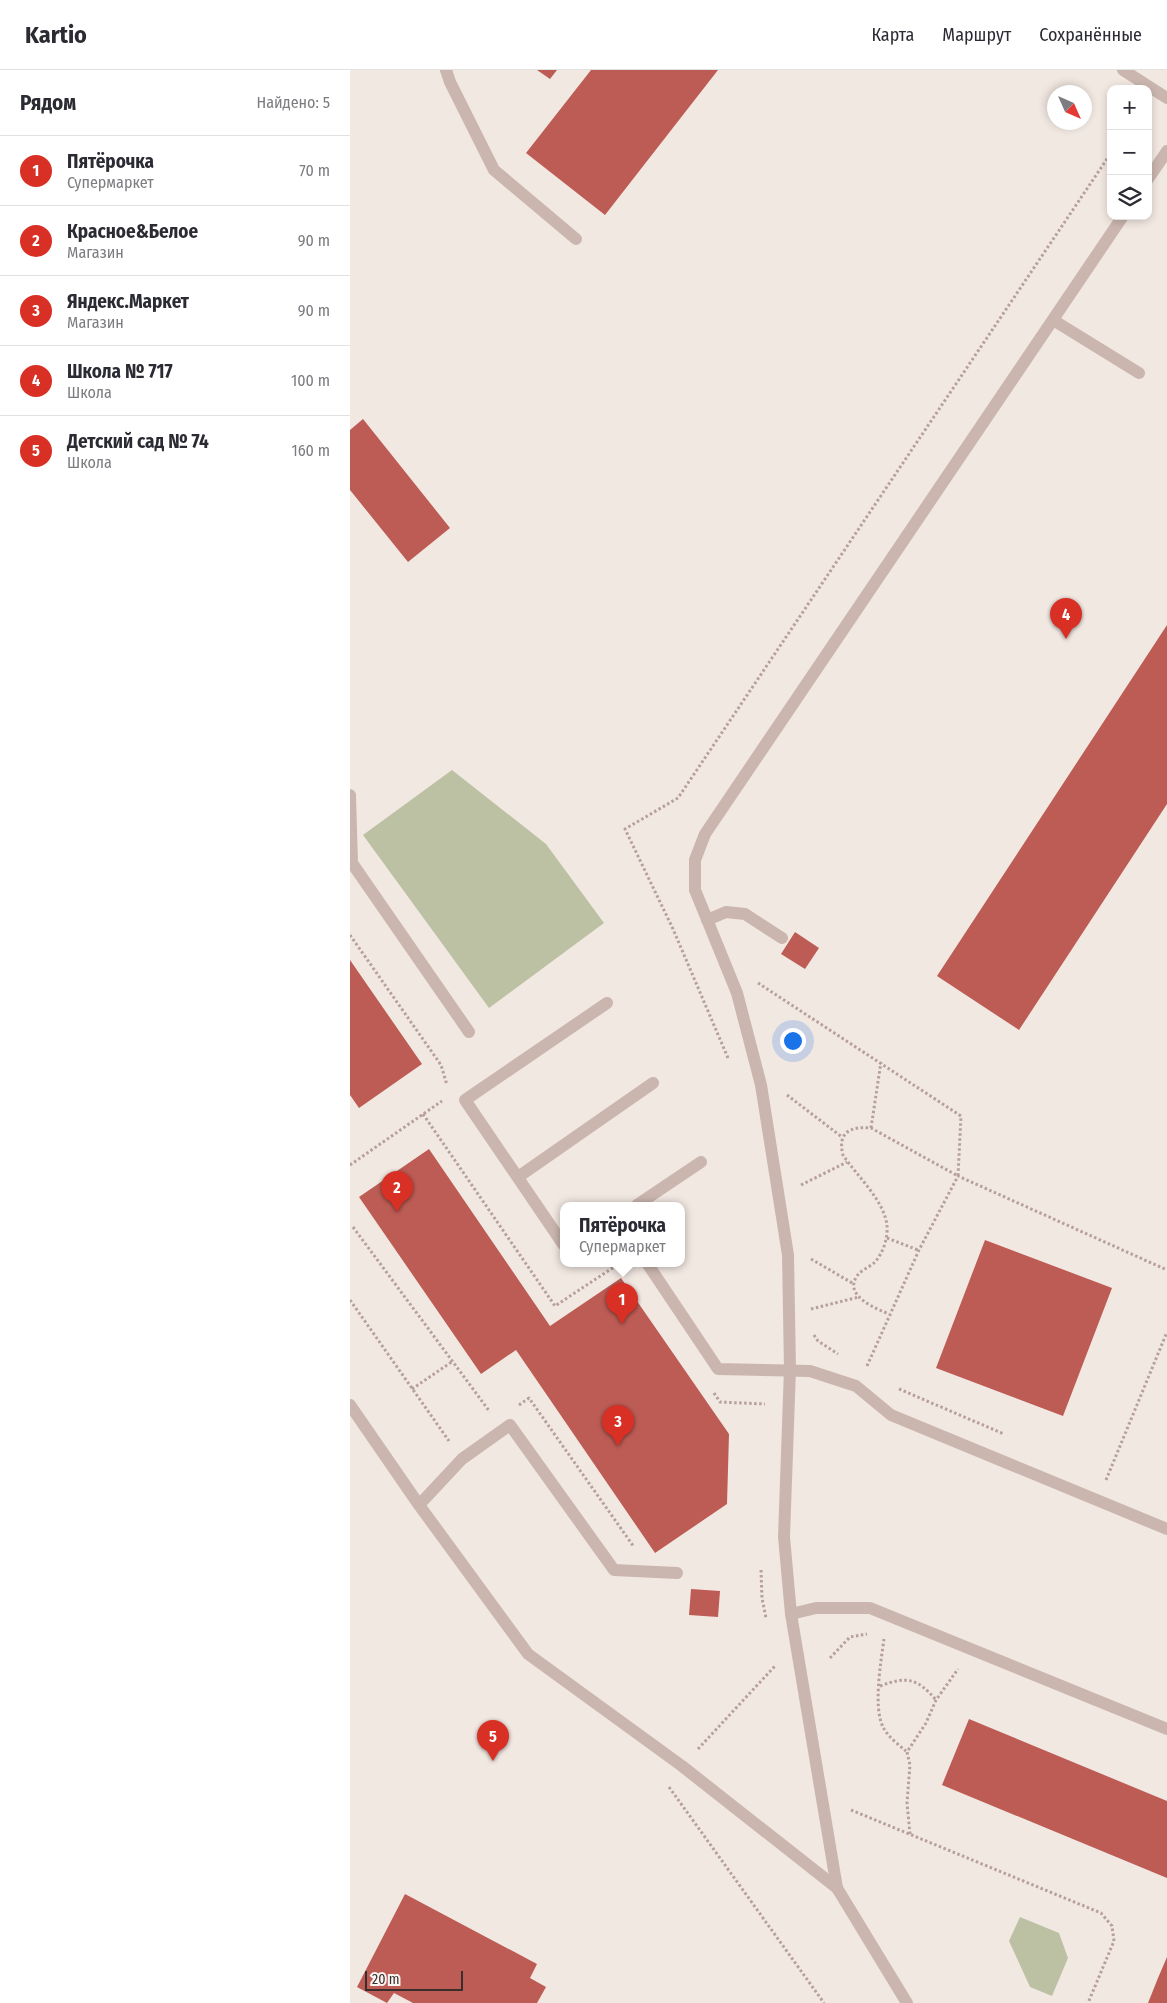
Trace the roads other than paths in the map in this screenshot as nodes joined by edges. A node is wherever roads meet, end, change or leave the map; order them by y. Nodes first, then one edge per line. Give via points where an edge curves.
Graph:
1 (446, 70) edge
2 (1123, 70) edge
3 (1167, 98) edge
4 (1167, 151) edge
5 (1151, 175) edge
6 (1120, 220) edge
7 (576, 239) dead end
8 (1053, 320) junction
9 (1139, 373) dead end
10 (350, 795) edge
11 (707, 920) junction
12 (782, 938) dead end
13 (607, 1003) dead end
14 (469, 1032) dead end
15 (653, 1083) dead end
16 (701, 1162) dead end
17 (518, 1178) junction
18 (641, 1202) edge
19 (560, 1240) edge
20 (650, 1267) edge
21 (790, 1369) junction
22 (350, 1405) edge
23 (419, 1505) junction
24 (1167, 1529) edge
25 (677, 1573) dead end
26 (791, 1614) junction
27 (1167, 1729) edge
28 (837, 1888) junction
29 (907, 2003) edge

1 - 7 street via 494,170
2 - 3 street
4 - 5 street
6 - 8 street
8 - 9 street
8 - 11 street via 705,834 694,860 695,890
10 - 14 street via 352,863
11 - 12 street via 726,912 745,914
11 - 21 street via 737,993 761,1086 788,1256
13 - 17 street via 465,1100
15 - 17 street
16 - 18 street
17 - 19 street
20 - 21 street via 718,1369
21 - 24 street via 810,1371 856,1386 891,1415
21 - 26 street via 784,1536
22 - 23 street
23 - 25 street via 462,1459 510,1425 614,1570
23 - 28 street via 528,1654 682,1766
26 - 27 street via 816,1608 870,1608
26 - 28 street
28 - 29 street

